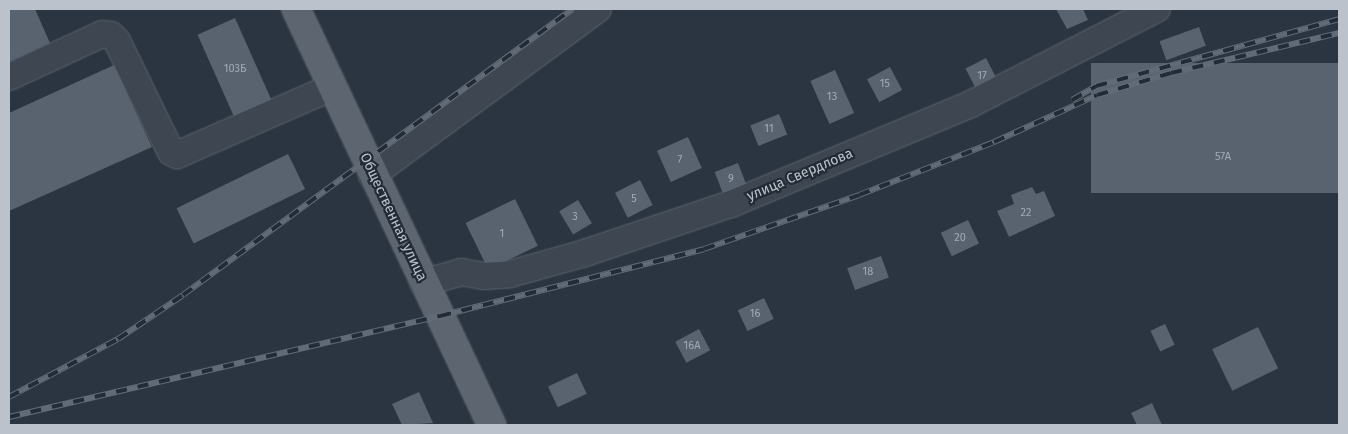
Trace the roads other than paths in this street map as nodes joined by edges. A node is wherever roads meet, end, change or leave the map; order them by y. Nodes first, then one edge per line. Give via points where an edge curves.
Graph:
1 (296, 9) edge
2 (598, 9) edge
3 (1157, 9) edge
4 (9, 78) edge
5 (333, 87) junction
6 (372, 175) junction
7 (424, 282) junction
8 (492, 425) edge

1 - 5 main road, Общественная улица
2 - 6 street
3 - 7 street, улица Свердлова via 969,105 732,204 585,253 510,274 484,276 461,272
4 - 5 street via 102,34 110,35 117,41 171,152 177,155
5 - 6 main road, Общественная улица
6 - 7 main road, Общественная улица
7 - 8 main road, Общественная улица

